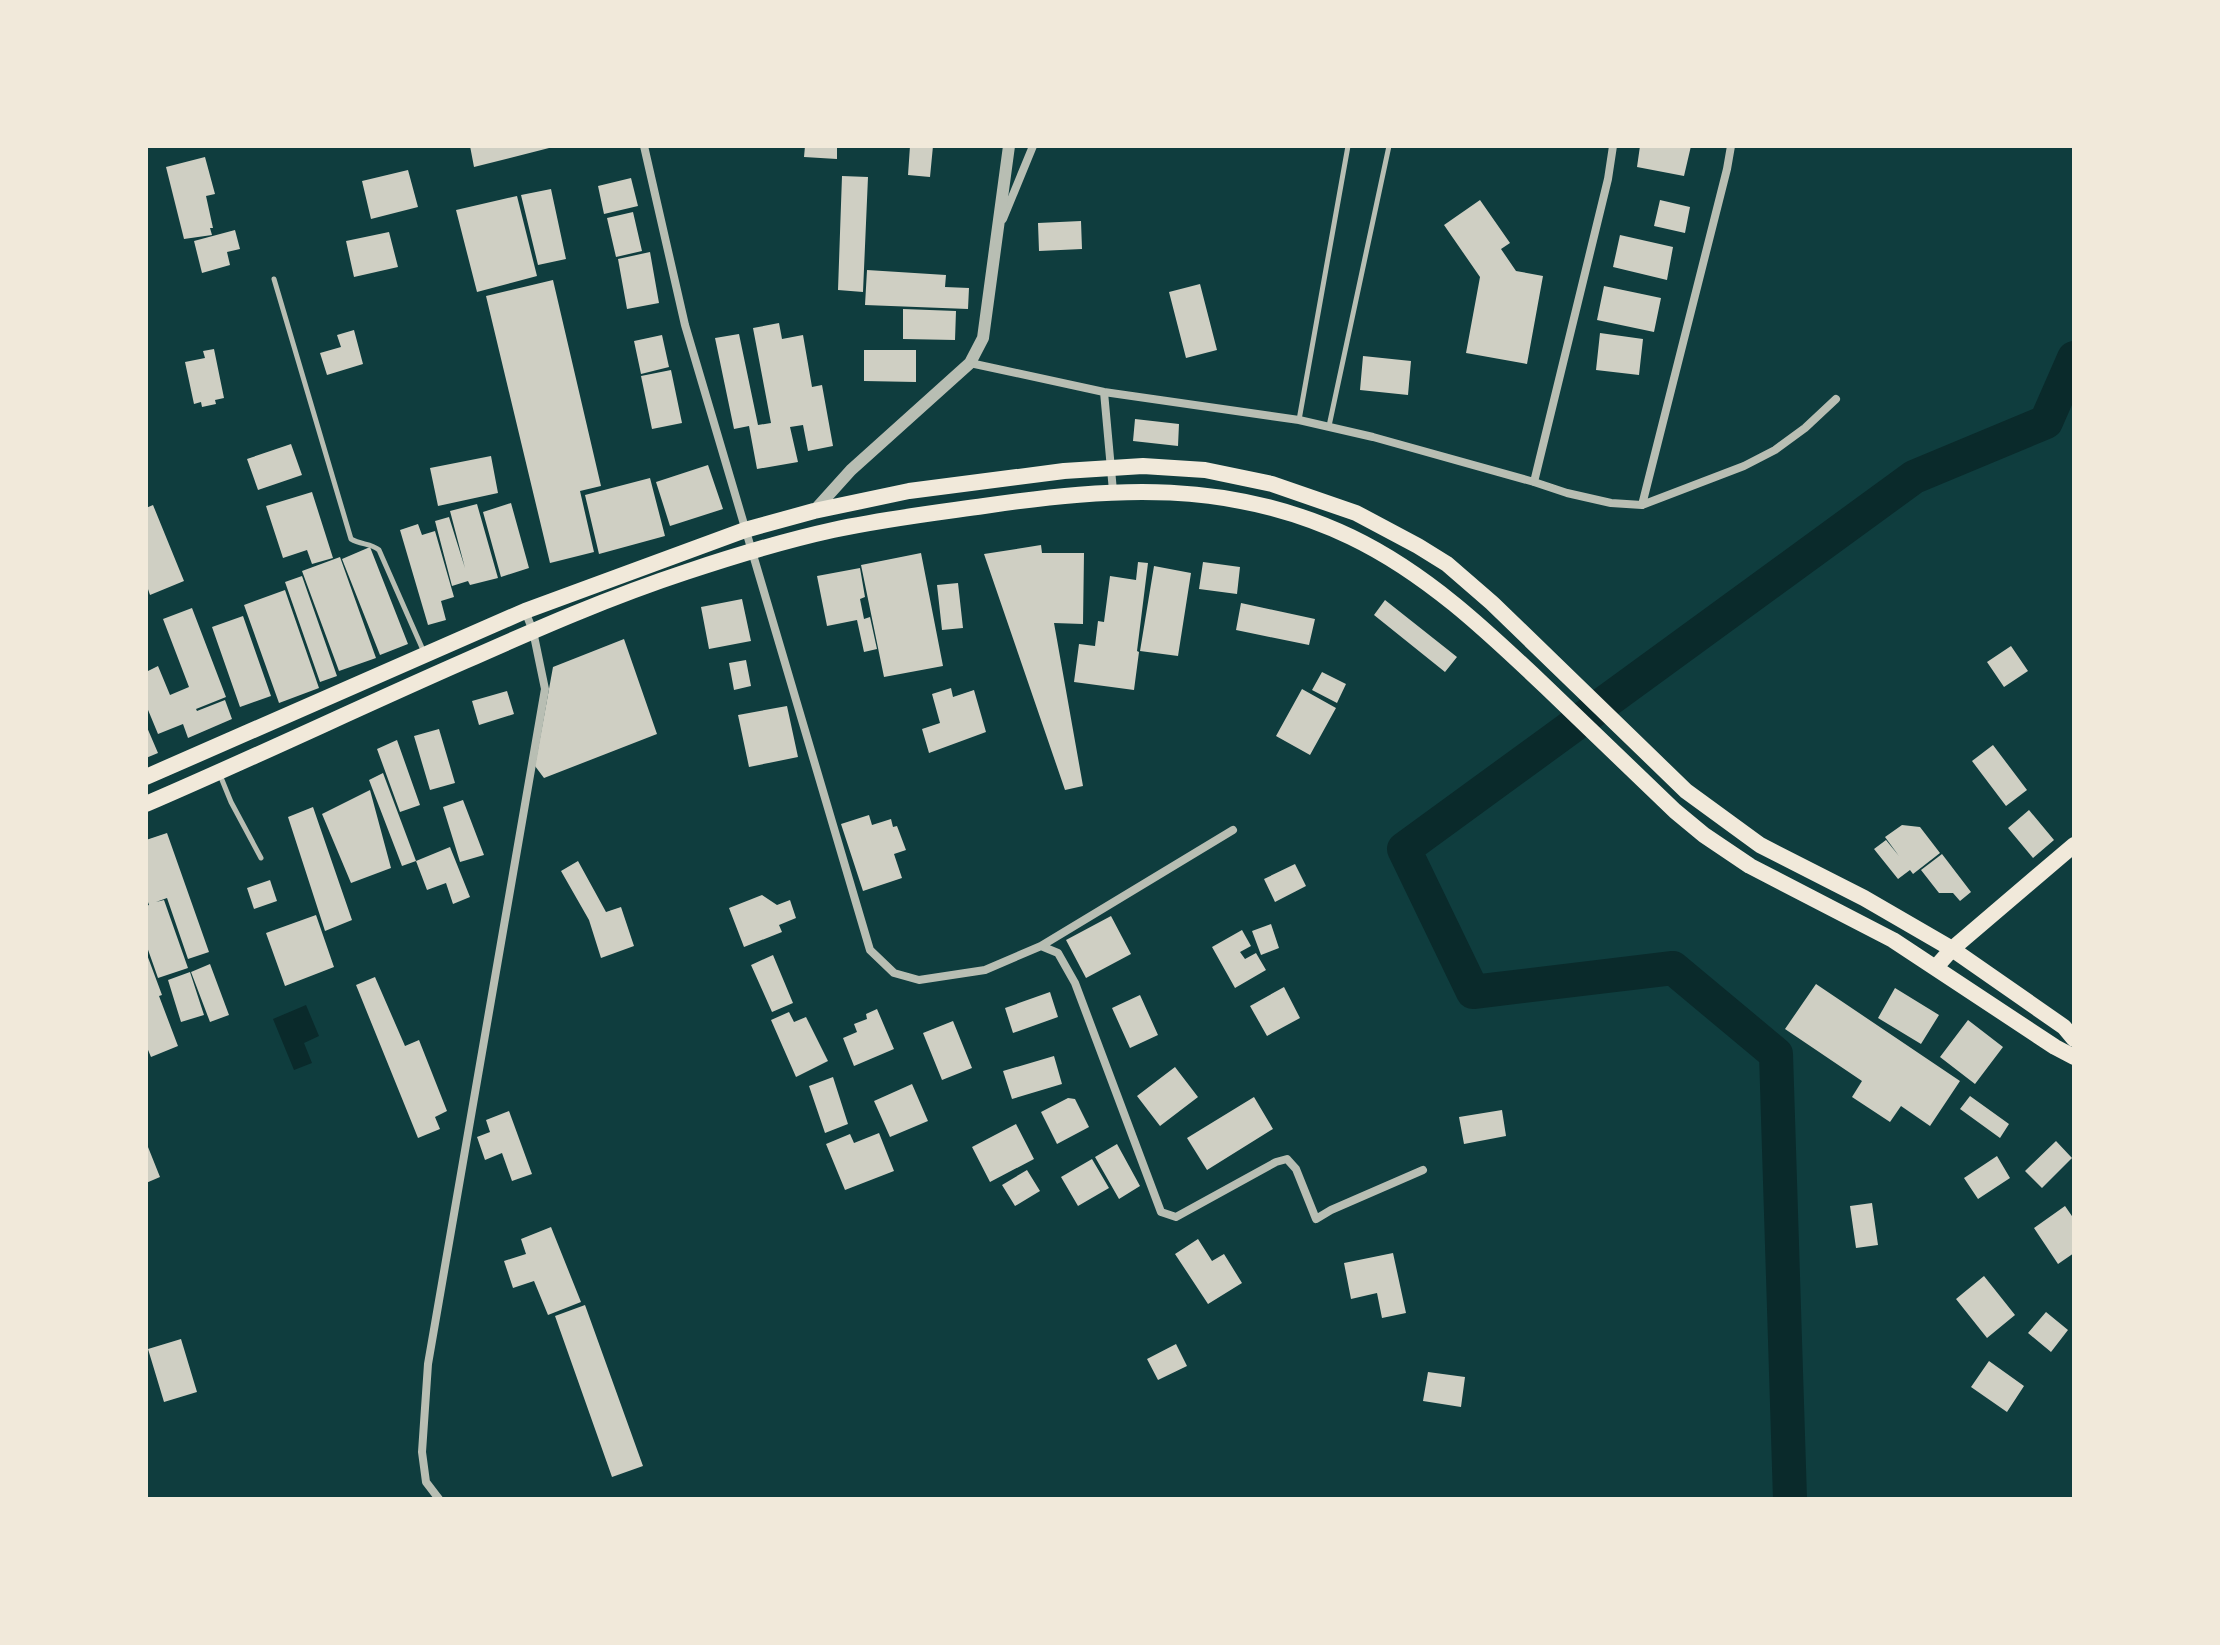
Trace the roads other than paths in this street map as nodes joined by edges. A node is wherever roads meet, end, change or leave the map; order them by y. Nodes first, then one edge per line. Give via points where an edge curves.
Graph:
1 (644, 146) edge
2 (1009, 146) edge
3 (1033, 146) edge
4 (1348, 146) edge
5 (1389, 146) edge
6 (1613, 146) edge
7 (1731, 146) edge
8 (998, 230) junction
9 (274, 279) dead end
10 (970, 363) junction
11 (1104, 392) junction
12 (1836, 399) dead end
13 (1299, 420) junction
14 (1329, 426) junction
15 (1111, 467) junction
16 (1534, 482) junction
17 (1113, 491) junction
18 (1642, 505) junction
19 (814, 511) junction
20 (745, 530) junction
21 (751, 552) junction
22 (525, 611) junction
23 (533, 631) junction
24 (426, 656) junction
25 (218, 771) junction
26 (152, 774) edge
27 (169, 794) junction
28 (146, 804) edge
29 (1233, 830) dead end
30 (2074, 845) edge
31 (261, 858) dead end
32 (1041, 946) junction
33 (1952, 949) junction
34 (1936, 967) junction
35 (2074, 1039) edge
36 (2074, 1057) edge
37 (1423, 1170) dead end
38 (439, 1499) edge

1 - 20 street via 685,325
2 - 8 street
3 - 8 street
4 - 13 lane
5 - 14 lane
6 - 16 street
7 - 18 street
8 - 10 street via 983,338
9 - 24 lane via 351,539 379,550
10 - 11 street
10 - 19 street via 851,470
11 - 13 street
11 - 15 street
12 - 18 street via 1775,450
13 - 14 street
14 - 16 street
15 - 17 street
15 - 19 highway via 909,491
15 - 33 highway via 1205,470 1272,484 1384,527 1447,564 1481,592 1686,791 1760,845
16 - 18 street via 1611,503
17 - 21 highway via 836,529
17 - 34 highway via 1234,499 1321,524 1401,564 1465,612 1704,835 1750,866
19 - 20 highway
20 - 21 street
20 - 22 highway
21 - 23 highway via 648,585
21 - 32 street via 870,950 894,973 919,980 985,970
22 - 23 street
22 - 24 highway
23 - 25 highway
23 - 38 street via 545,689 428,1364 422,1452 426,1482
24 - 26 highway
25 - 27 highway
25 - 31 lane
26 - 27 street
27 - 28 highway
29 - 32 street
30 - 33 highway
32 - 37 street via 1058,953 1075,983 1161,1212 1176,1217 1287,1159 1316,1219
33 - 34 highway
33 - 35 highway
34 - 36 highway

